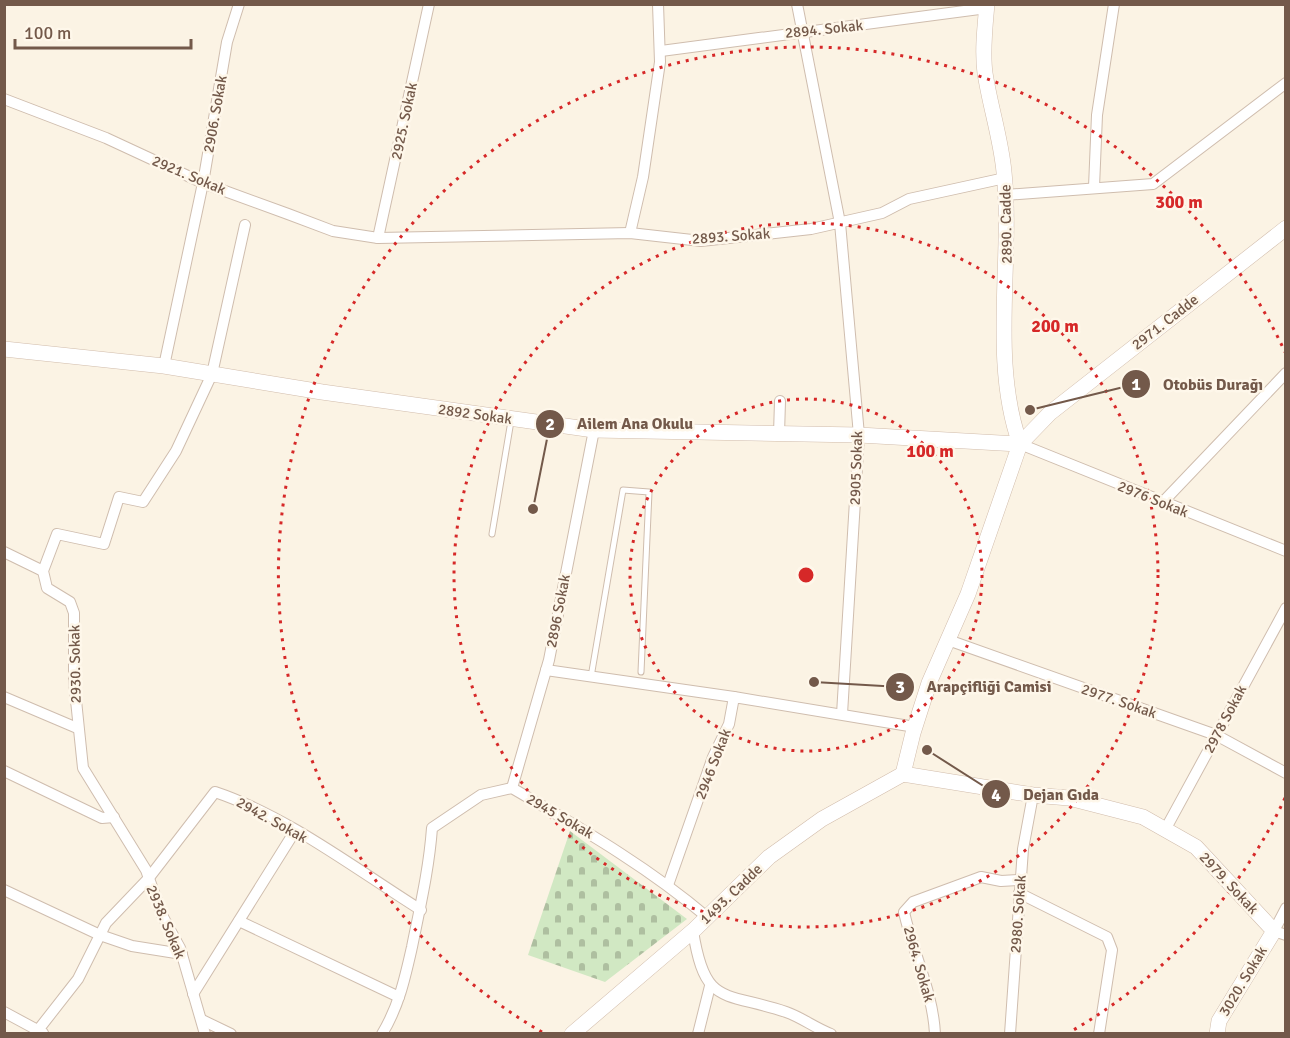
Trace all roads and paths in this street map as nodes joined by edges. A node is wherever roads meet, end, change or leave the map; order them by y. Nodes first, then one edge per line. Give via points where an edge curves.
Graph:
1 (239, 4) edge
2 (429, 4) edge
3 (658, 4) edge
4 (797, 4) edge
5 (1114, 4) edge
6 (987, 6) edge
7 (802, 30) junction
8 (661, 51) junction
9 (1286, 83) edge
10 (4, 99) edge
11 (1005, 178) junction
12 (203, 183) junction
13 (1094, 186) junction
14 (1005, 195) junction
15 (840, 223) junction
16 (245, 225) dead end
17 (1286, 228) edge
18 (630, 233) junction
19 (378, 238) junction
20 (4, 348) edge
21 (164, 366) junction
22 (212, 374) junction
23 (1286, 374) edge
24 (780, 400) dead end
25 (512, 419) junction
26 (594, 430) junction
27 (779, 434) junction
28 (859, 435) junction
29 (1020, 444) junction
30 (1162, 503) junction
31 (492, 534) dead end
32 (1286, 551) edge
33 (4, 552) edge
34 (43, 571) junction
35 (1286, 608) edge
36 (948, 640) junction
37 (546, 670) junction
38 (641, 672) dead end
39 (591, 676) junction
40 (4, 697) edge
41 (734, 697) junction
42 (842, 714) junction
43 (915, 727) junction
44 (77, 728) junction
45 (1216, 735) junction
46 (4, 771) edge
47 (1286, 773) edge
48 (903, 774) junction
49 (512, 788) junction
50 (1033, 795) junction
51 (114, 817) junction
52 (1165, 830) junction
53 (295, 831) junction
54 (148, 879) junction
55 (1020, 880) junction
56 (668, 885) junction
57 (4, 890) edge
58 (1019, 893) junction
59 (1286, 908) edge
60 (421, 910) junction
61 (707, 917) junction
62 (239, 921) junction
63 (693, 931) junction
64 (1280, 933) edge
65 (100, 936) junction
66 (182, 954) junction
67 (710, 986) junction
68 (194, 994) junction
69 (399, 997) junction
70 (4, 1012) edge
71 (202, 1020) junction
72 (38, 1032) edge
73 (824, 1032) edge
74 (205, 1034) edge
75 (231, 1034) edge
76 (382, 1034) edge
77 (572, 1034) edge
78 (698, 1034) edge
79 (935, 1034) edge
80 (1010, 1034) edge
81 (1099, 1034) edge
82 (1217, 1034) edge

1 - 12 street, 2906. Sokak via 227,42
2 - 19 street, 2925. Sokak
3 - 8 street
4 - 7 street, 2905 Sokak
5 - 13 street via 1097,115
6 - 7 street, 2894. Sokak via 854,27
6 - 11 street, 2890. Cadde via 985,71
7 - 8 street, 2894. Sokak
7 - 15 street, 2905 Sokak
8 - 18 street via 643,177
9 - 13 street via 1154,184
10 - 12 street, 2921. Sokak via 106,138
11 - 14 street, 2890. Cadde
11 - 15 street, 2893. Sokak via 909,199 882,213
12 - 19 street, 2921. Sokak via 333,231
12 - 21 street, 2906. Sokak
13 - 14 street
14 - 29 street, 2890. Cadde via 1005,360 1010,416
15 - 18 street, 2893. Sokak via 701,241
15 - 28 street, 2905 Sokak
16 - 22 street
17 - 29 street, 2971. Cadde via 1050,413
18 - 19 street, 2893. Sokak
20 - 21 street, 2892 Sokak
21 - 22 street, 2892 Sokak
22 - 25 street, 2892 Sokak
22 - 34 street via 176,451 143,502 119,497 104,544 57,534
23 - 30 street
24 - 27 street
25 - 26 street, 2892 Sokak
25 - 31 lane
26 - 27 street, 2892 Sokak
26 - 37 street, 2896 Sokak
27 - 28 street, 2892 Sokak
28 - 29 street, 2892 Sokak
28 - 42 street, 2905 Sokak
29 - 30 street, 2976 Sokak
29 - 36 street
30 - 32 street, 2976 Sokak
33 - 34 street
34 - 44 street, 2930. Sokak via 47,588 70,602 75,613 72,648
35 - 45 street, 2978 Sokak
36 - 43 street
36 - 45 street, 2977. Sokak
37 - 39 street
37 - 49 street, 2896 Sokak
38 - 39 lane via 649,492 623,490
39 - 41 street
40 - 44 street
41 - 42 street
41 - 56 street, 2946 Sokak via 729,724 713,757
42 - 43 street
43 - 48 street
44 - 51 street, 2930. Sokak via 83,768
45 - 47 street, 2977. Sokak
45 - 52 street, 2978 Sokak
46 - 51 street via 102,818
48 - 50 street, 2979. Sokak
48 - 61 street, 1493. Cadde via 822,819 769,857
49 - 56 street, 2945 Sokak via 608,843
49 - 60 street, 2945 Sokak via 481,795 432,828
50 - 52 street, 2979. Sokak via 1069,798 1132,814
50 - 55 street, 2980. Sokak
51 - 54 street, 2938. Sokak
52 - 64 street, 2979. Sokak via 1196,847
53 - 54 street, 2942. Sokak via 238,799 215,792
53 - 60 street, 2942. Sokak
53 - 62 street
54 - 65 street via 106,923
54 - 66 street, 2938. Sokak
55 - 58 street, 2980. Sokak
55 - 79 street, 2964. Sokak via 981,877 913,902 904,912 931,1004
56 - 61 street, 2945 Sokak
57 - 65 street
58 - 80 street, 2980. Sokak
58 - 81 street via 1107,937 1112,950
59 - 64 street
60 - 69 street, 2945 Sokak
61 - 63 street, 1493. Cadde
62 - 68 street
62 - 69 street
63 - 67 street via 698,964
63 - 77 street, 1493. Cadde
64 - 82 street, 3020. Sokak via 1219,1021
65 - 66 street
65 - 72 street via 78,979
66 - 68 street, 2938. Sokak
67 - 73 street via 733,998 787,1012
67 - 78 street
68 - 71 street, 2938. Sokak
69 - 76 street, 2945 Sokak
70 - 72 street
71 - 74 street, 2938. Sokak
71 - 75 street

